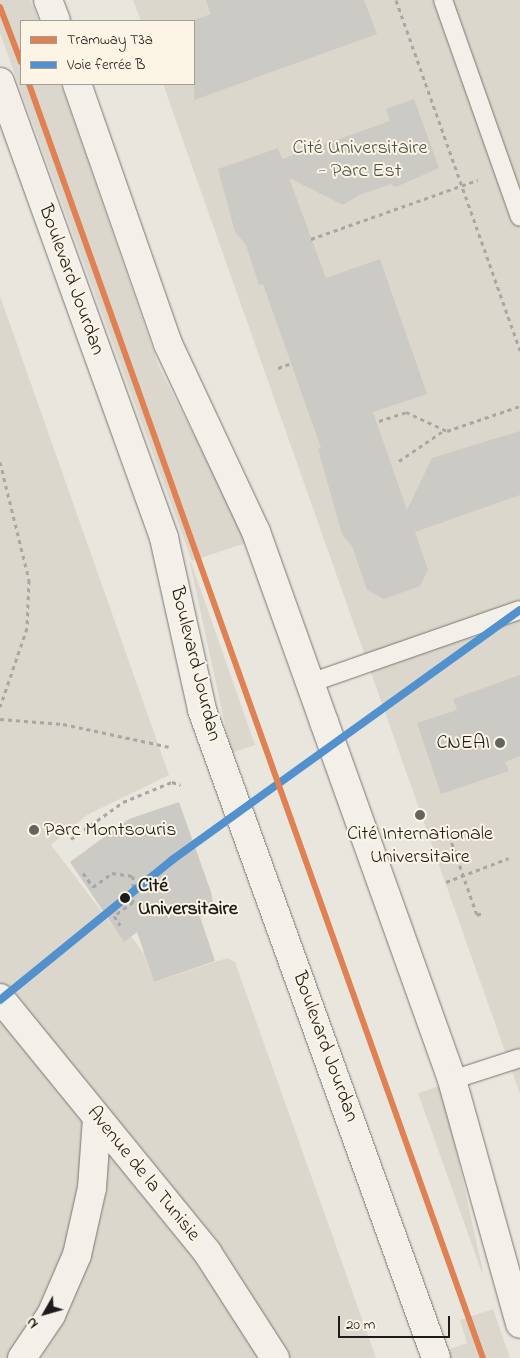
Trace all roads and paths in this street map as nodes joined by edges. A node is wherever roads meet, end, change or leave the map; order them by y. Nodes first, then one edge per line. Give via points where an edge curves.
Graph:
1 (48, 0) edge
2 (396, 0) edge
3 (443, 0) edge
4 (56, 20) edge
5 (0, 82) edge
6 (78, 85) edge
7 (504, 171) junction
8 (461, 186) junction
9 (520, 217) edge
10 (311, 239) dead end
11 (520, 352) edge
12 (292, 363) dead end
13 (278, 368) dead end
14 (520, 406) edge
15 (379, 421) dead end
16 (443, 431) junction
17 (399, 460) dead end
18 (0, 462) edge
19 (520, 610) edge
20 (310, 683) junction
21 (1, 698) edge
22 (0, 707) edge
23 (0, 719) edge
24 (169, 748) dead end
25 (181, 785) dead end
26 (454, 834) dead end
27 (71, 839) dead end
28 (462, 853) dead end
29 (456, 855) junction
30 (510, 858) dead end
31 (83, 873) dead end
32 (463, 875) junction
33 (446, 882) dead end
34 (476, 893) dead end
35 (470, 895) junction
36 (482, 913) dead end
37 (120, 924) dead end
38 (0, 998) edge
39 (520, 1058) edge
40 (452, 1080) junction
41 (97, 1118) junction
42 (520, 1324) edge
43 (22, 1358) edge
44 (275, 1358) edge
45 (436, 1358) edge

1 - 4 main road
2 - 8 path
3 - 7 lane
5 - 45 main road, Boulevard Jourdan via 164,538 202,710
6 - 20 main road via 168,344 256,532
7 - 8 path
7 - 9 lane
8 - 10 path
8 - 11 path
12 - 13 path
14 - 16 path
15 - 16 path via 406,412
16 - 17 path
18 - 21 path via 29,580 27,628
19 - 20 lane
20 - 40 main road
21 - 22 path
23 - 24 path via 63,724
25 - 27 path via 172,782 123,802
26 - 29 path via 449,835
28 - 29 path
29 - 32 path
30 - 32 path
31 - 37 path via 93,887 112,872 132,876 133,902 114,916
32 - 33 path
32 - 35 path
34 - 35 path
35 - 36 path via 477,915
38 - 41 main road, Avenue de la Tunisie
39 - 40 lane
40 - 42 main road
41 - 43 main road via 92,1188 77,1255 51,1315
41 - 44 main road, Avenue de la Tunisie via 207,1252

